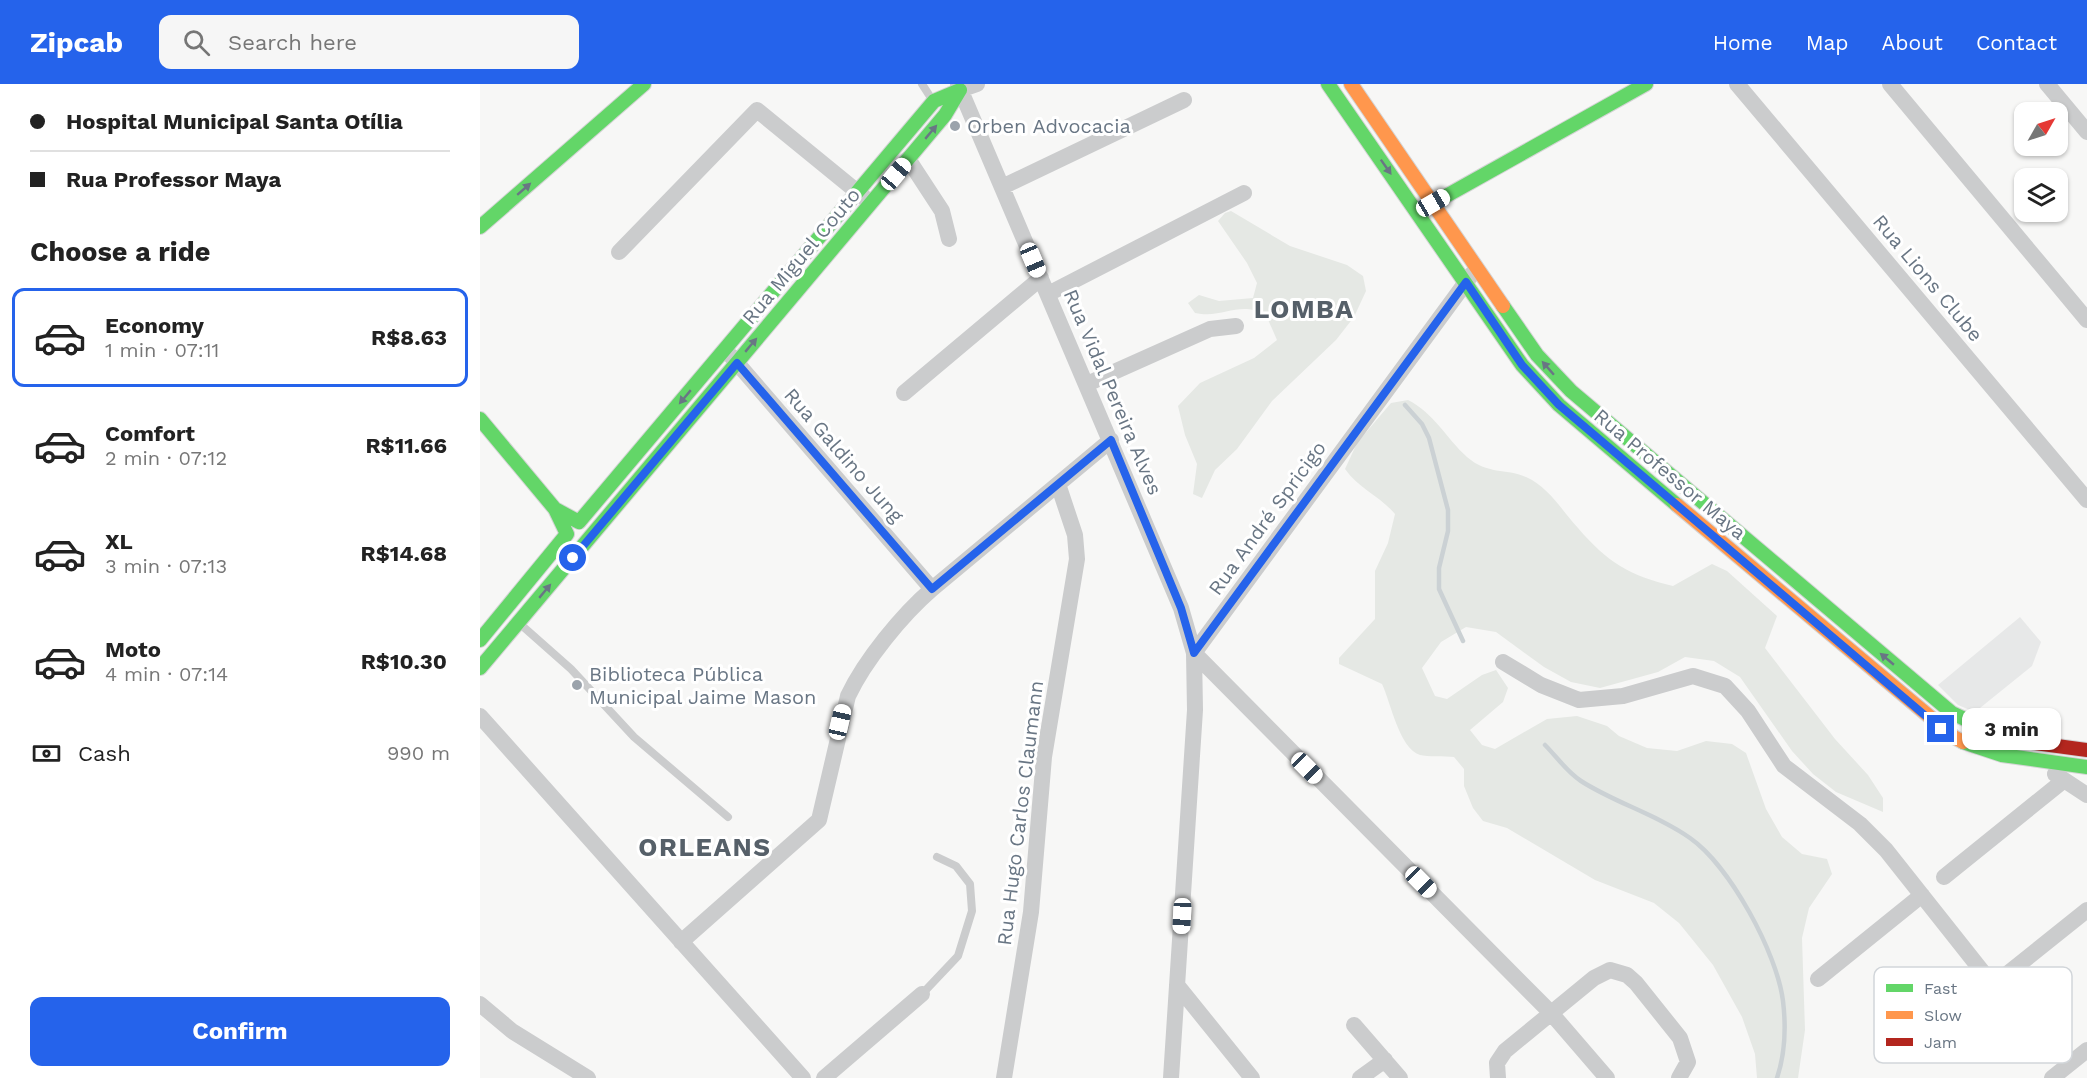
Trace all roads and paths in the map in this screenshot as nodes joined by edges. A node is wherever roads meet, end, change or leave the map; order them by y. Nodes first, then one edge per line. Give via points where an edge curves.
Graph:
1 (627, 84) edge
2 (644, 84) edge
3 (922, 84) edge
4 (977, 84) edge
5 (1328, 84) edge
6 (1351, 84) edge
7 (1646, 84) edge
8 (1737, 84) edge
9 (1890, 84) edge
10 (2047, 84) edge
11 (959, 87) edge
12 (1184, 100) dead end
13 (934, 101) junction
14 (1382, 129) junction
15 (2087, 132) edge
16 (1367, 140) junction
17 (908, 159) junction
18 (1002, 187) junction
19 (857, 192) junction
20 (1244, 193) dead end
21 (871, 203) junction
22 (1433, 203) junction
23 (480, 212) edge
24 (1417, 212) junction
25 (480, 227) edge
26 (949, 239) dead end
27 (620, 252) dead end
28 (1477, 268) junction
29 (1041, 278) junction
30 (1466, 282) junction
31 (1048, 294) junction
32 (2087, 320) edge
33 (1236, 326) dead end
34 (725, 349) junction
35 (737, 363) junction
36 (1087, 384) junction
37 (1571, 391) junction
38 (904, 393) dead end
39 (1559, 405) junction
40 (480, 419) edge
41 (1111, 440) junction
42 (642, 448) junction
43 (655, 460) junction
44 (1665, 470) junction
45 (1058, 484) junction
46 (1653, 484) junction
47 (2087, 500) edge
48 (555, 509) junction
49 (579, 522) junction
50 (567, 534) junction
51 (588, 541) junction
52 (932, 589) junction
53 (1809, 592) junction
54 (1798, 607) junction
55 (518, 622) junction
56 (480, 640) edge
57 (1194, 653) junction
58 (1503, 662) dead end
59 (480, 668) edge
60 (1907, 675) junction
61 (1895, 690) junction
62 (480, 716) edge
63 (2037, 743) junction
64 (2087, 750) edge
65 (2037, 761) junction
66 (2087, 768) edge
67 (2063, 781) junction
68 (2087, 795) edge
69 (728, 817) dead end
70 (937, 857) dead end
71 (1944, 877) dead end
72 (1922, 895) junction
73 (2087, 910) edge
74 (681, 942) junction
75 (1979, 967) edge
76 (2016, 967) edge
77 (1818, 978) dead end
78 (1177, 985) junction
79 (922, 994) joint
80 (480, 1004) edge
81 (1551, 1013) junction
82 (1354, 1025) dead end
83 (2087, 1050) edge
84 (1385, 1060) junction
85 (2072, 1062) edge
86 (2071, 1063) edge
87 (588, 1078) edge
88 (803, 1078) edge
89 (824, 1078) edge
90 (1004, 1078) edge
91 (1171, 1078) edge
92 (1252, 1078) edge
93 (1360, 1078) edge
94 (1400, 1078) edge
95 (1498, 1078) edge
96 (1607, 1078) edge
97 (1679, 1078) edge
98 (2052, 1078) edge

1 - 23 main road
25 -> 2 main road
3 - 13 lane
4 - 11 street
5 - 16 main road, Rua Professor Maya
6 - 14 main road, Rua Professor Maya
7 - 22 main road
8 - 47 street, Rua Lions Clube
9 - 32 street
10 - 15 street
11 - 13 main road, Rua Miguel Couto
17 -> 11 main road, Rua Miguel Couto via 945,114
11 - 18 street, Rua Vidal Pereira Alves
12 - 18 street
13 - 19 main road, Rua Miguel Couto
14 - 16 main road
14 - 22 main road, Rua Professor Maya
16 -> 24 main road, Rua Professor Maya
17 - 21 main road, Rua Miguel Couto
17 - 26 street via 942,211
18 - 29 street, Rua Vidal Pereira Alves
19 - 21 street
19 - 27 street via 757,110
19 - 34 main road, Rua Miguel Couto
20 - 31 street
35 -> 21 main road, Rua Miguel Couto
22 - 24 main road
22 - 28 main road, Rua Professor Maya
24 - 30 main road, Rua Professor Maya
28 - 30 street, Rua André Spricigo
37 -> 28 main road, Rua Professor Maya via 1537,355
29 - 31 street, Rua Vidal Pereira Alves
29 - 38 street
30 - 39 main road, Rua Professor Maya via 1522,365
30 - 57 street, Rua André Spricigo
31 - 36 street, Rua Vidal Pereira Alves
33 - 36 street via 1210,329
34 - 35 street, Rua Galdino Jung
34 -> 42 main road, Rua Miguel Couto
35 - 43 main road, Rua Miguel Couto
35 - 52 street, Rua Galdino Jung
36 - 41 street, Rua Vidal Pereira Alves
37 - 39 main road
37 - 44 main road, Rua Professor Maya
39 - 46 main road, Rua Professor Maya
40 - 48 main road
41 - 45 street
41 - 57 street, Rua Vidal Pereira Alves via 1181,608
42 - 43 main road
42 - 49 main road, Rua Miguel Couto
43 - 51 main road, Rua Miguel Couto
44 - 46 main road
44 - 53 main road, Rua Professor Maya
45 - 52 street
45 - 90 street, Rua Hugo Carlos Claumann via 1075,535 1077,559 1044,757 1031,912
46 - 54 main road, Rua Professor Maya
48 - 49 main road
48 - 50 main road
49 - 50 main road
49 - 51 main road via 588,527
50 - 51 main road via 574,543
50 - 56 main road
55 -> 51 main road, Rua Miguel Couto
52 - 74 street via 904,618 852,687 819,820
53 - 54 main road
60 -> 53 main road, Rua Professor Maya
54 - 61 main road, Rua Professor Maya
55 - 59 main road, Rua Miguel Couto
55 - 69 lane via 571,669 634,737
57 - 78 street
57 - 81 street
58 - 72 street via 1541,685 1579,700 1623,696 1693,676 1725,686 1748,711 1784,766 1874,836
60 - 61 main road
60 - 63 main road, Rua Professor Maya via 1963,721
61 - 65 main road, Rua Professor Maya via 1968,746
62 - 74 street
63 - 64 main road, Rua Professor Maya
63 - 65 main road
65 - 66 main road, Rua Professor Maya
65 - 67 street
67 - 68 street
67 - 71 street
70 - 79 lane via 956,866 970,884 972,911 958,956
72 - 75 street
72 - 77 street
73 - 76 street
74 - 88 street
78 - 91 street
78 - 92 street
79 - 89 street
80 - 87 street via 512,1031
81 - 95 street via 1500,1057
81 - 96 street
81 - 97 street via 1594,978 1610,970 1627,975 1680,1038 1688,1062
82 - 84 street
83 - 85 street
84 - 93 street
84 - 94 street
86 - 98 street

